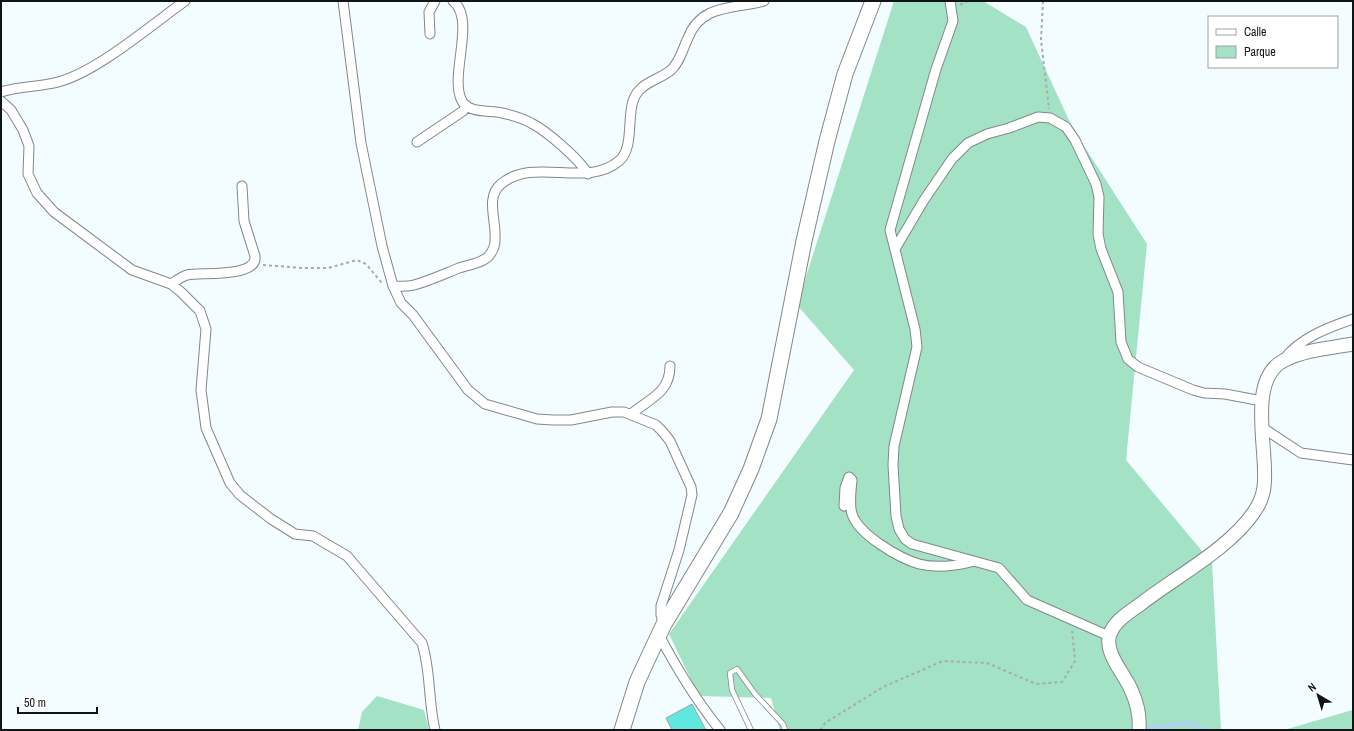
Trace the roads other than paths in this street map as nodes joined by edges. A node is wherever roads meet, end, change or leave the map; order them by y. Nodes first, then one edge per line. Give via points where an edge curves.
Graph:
1 (185, 1) edge
2 (343, 1) edge
3 (435, 1) edge
4 (453, 1) edge
5 (764, 1) edge
6 (873, 1) edge
7 (950, 1) edge
8 (430, 34) dead end
9 (1, 92) edge
10 (1, 101) edge
11 (467, 106) junction
12 (417, 142) dead end
13 (588, 174) junction
14 (242, 186) dead end
15 (895, 249) junction
16 (171, 284) junction
17 (393, 286) junction
18 (1353, 319) edge
19 (1353, 344) edge
20 (1282, 361) junction
21 (670, 366) dead end
22 (1262, 401) junction
23 (631, 414) junction
24 (1263, 428) junction
25 (1353, 460) edge
26 (844, 506) dead end
27 (972, 561) junction
28 (662, 629) junction
29 (1109, 636) junction
30 (435, 730) edge
31 (622, 730) edge
32 (720, 730) edge
33 (751, 730) edge
34 (785, 730) edge
35 (1139, 730) edge

1 - 9 street via 115,52 85,70 59,82
2 - 17 street via 361,143
3 - 8 street via 428,12
4 - 11 street via 458,5 463,20 459,88 461,99
5 - 13 street via 712,11 696,22 673,68 647,82 634,98 629,113 626,152 612,166
6 - 28 main road via 845,74 827,141 804,241 770,419 731,513
7 - 15 street via 953,21 936,69 890,230
10 - 16 street via 12,110 23,130 29,146 28,174 37,193 54,212 132,270
11 - 12 street
11 - 13 street via 474,110 515,116 533,124 582,164
13 - 17 street via 552,172 511,178 495,190 492,197 495,236 493,248 485,259 413,286
14 - 16 street via 244,221 256,260 243,271 186,276
15 - 22 street via 944,170 968,143 1038,117 1050,118 1066,127 1096,184 1098,234 1101,249 1118,292 1121,342 1128,359 1138,367 1193,390
15 - 27 street via 917,347 894,446 896,516 899,529 905,539 912,544
16 - 30 street via 193,304 204,319 206,329 201,390 206,428 230,483 240,496 270,519 295,534 313,536 347,556 422,643
17 - 23 street via 397,298 413,315 468,390 485,404 548,420 571,420 612,412
18 - 20 street via 1298,345
19 - 20 street via 1294,356
20 - 22 street via 1276,365 1267,380
21 - 23 street via 669,380 662,390
22 - 24 street
23 - 28 street via 656,425 664,432 680,462 692,495 683,537 661,606
24 - 25 street via 1301,453
24 - 29 street via 1264,487 1254,512 1219,548 1124,617 1114,626
26 - 27 street via 845,488 849,478 852,480 852,514 870,537 921,564 947,565
27 - 29 street via 998,568 1027,600
28 - 31 main road via 636,682
28 - 32 street via 677,670
29 - 35 street via 1111,653 1133,692 1138,710
33 - 34 lane via 732,690 730,672 734,669 737,669 755,694 783,724

